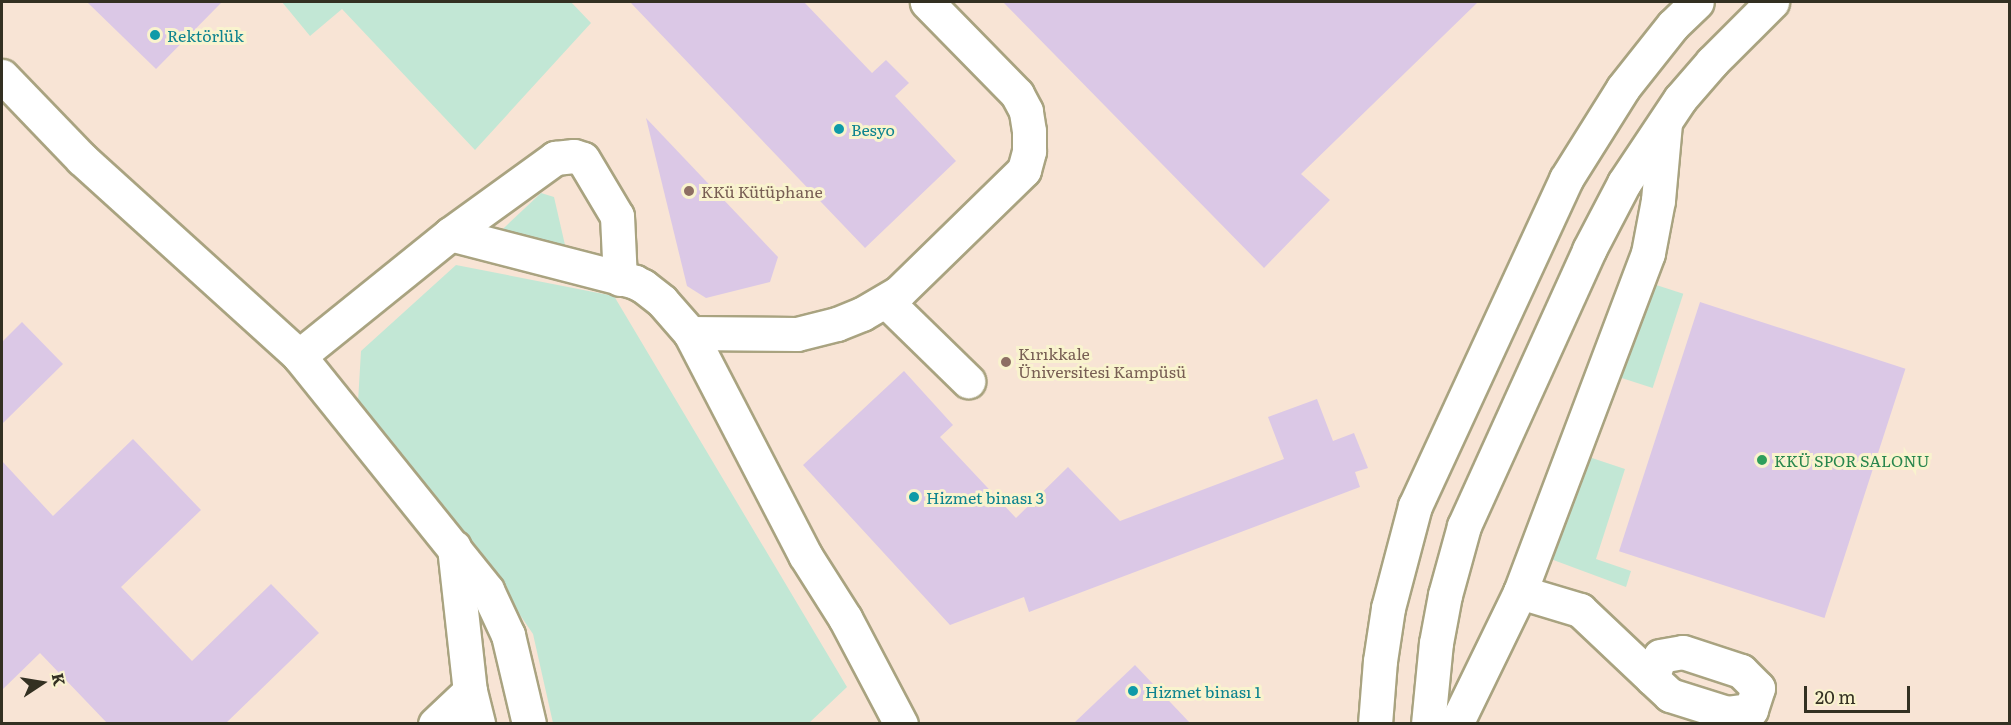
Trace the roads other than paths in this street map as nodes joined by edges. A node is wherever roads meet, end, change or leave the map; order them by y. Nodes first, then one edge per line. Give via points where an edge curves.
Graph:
1 (927, 2) edge
2 (1697, 2) edge
3 (1772, 2) edge
4 (2, 76) edge
5 (1665, 120) junction
6 (450, 234) junction
7 (620, 279) junction
8 (886, 301) junction
9 (690, 333) junction
10 (299, 356) junction
11 (968, 381) dead end
12 (454, 547) junction
13 (1520, 592) junction
14 (1652, 678) dead end
15 (470, 691) junction
16 (435, 723) edge
17 (478, 723) edge
18 (529, 723) edge
19 (901, 723) edge
20 (1375, 723) edge
21 (1428, 723) edge
22 (1456, 723) edge

1 - 8 street via 1017,94 1028,121 1029,151 1024,170
2 - 20 street via 1639,67 1570,172 1415,506 1386,617
3 - 5 street via 1712,62
4 - 10 street via 82,159
5 - 13 street via 1658,200 1648,253
5 - 21 street via 1624,183 1589,250 1464,526 1444,595
6 - 7 street
6 - 7 street via 555,158 574,156 583,159 617,216
6 - 10 street
7 - 9 street via 635,282 652,294
8 - 9 street via 843,322 797,334
8 - 11 street
9 - 19 street via 806,555
10 - 12 street
12 - 15 street
12 - 18 street via 483,583 503,620
13 - 14 street via 1580,610
13 - 22 street
15 - 16 street
15 - 17 street

